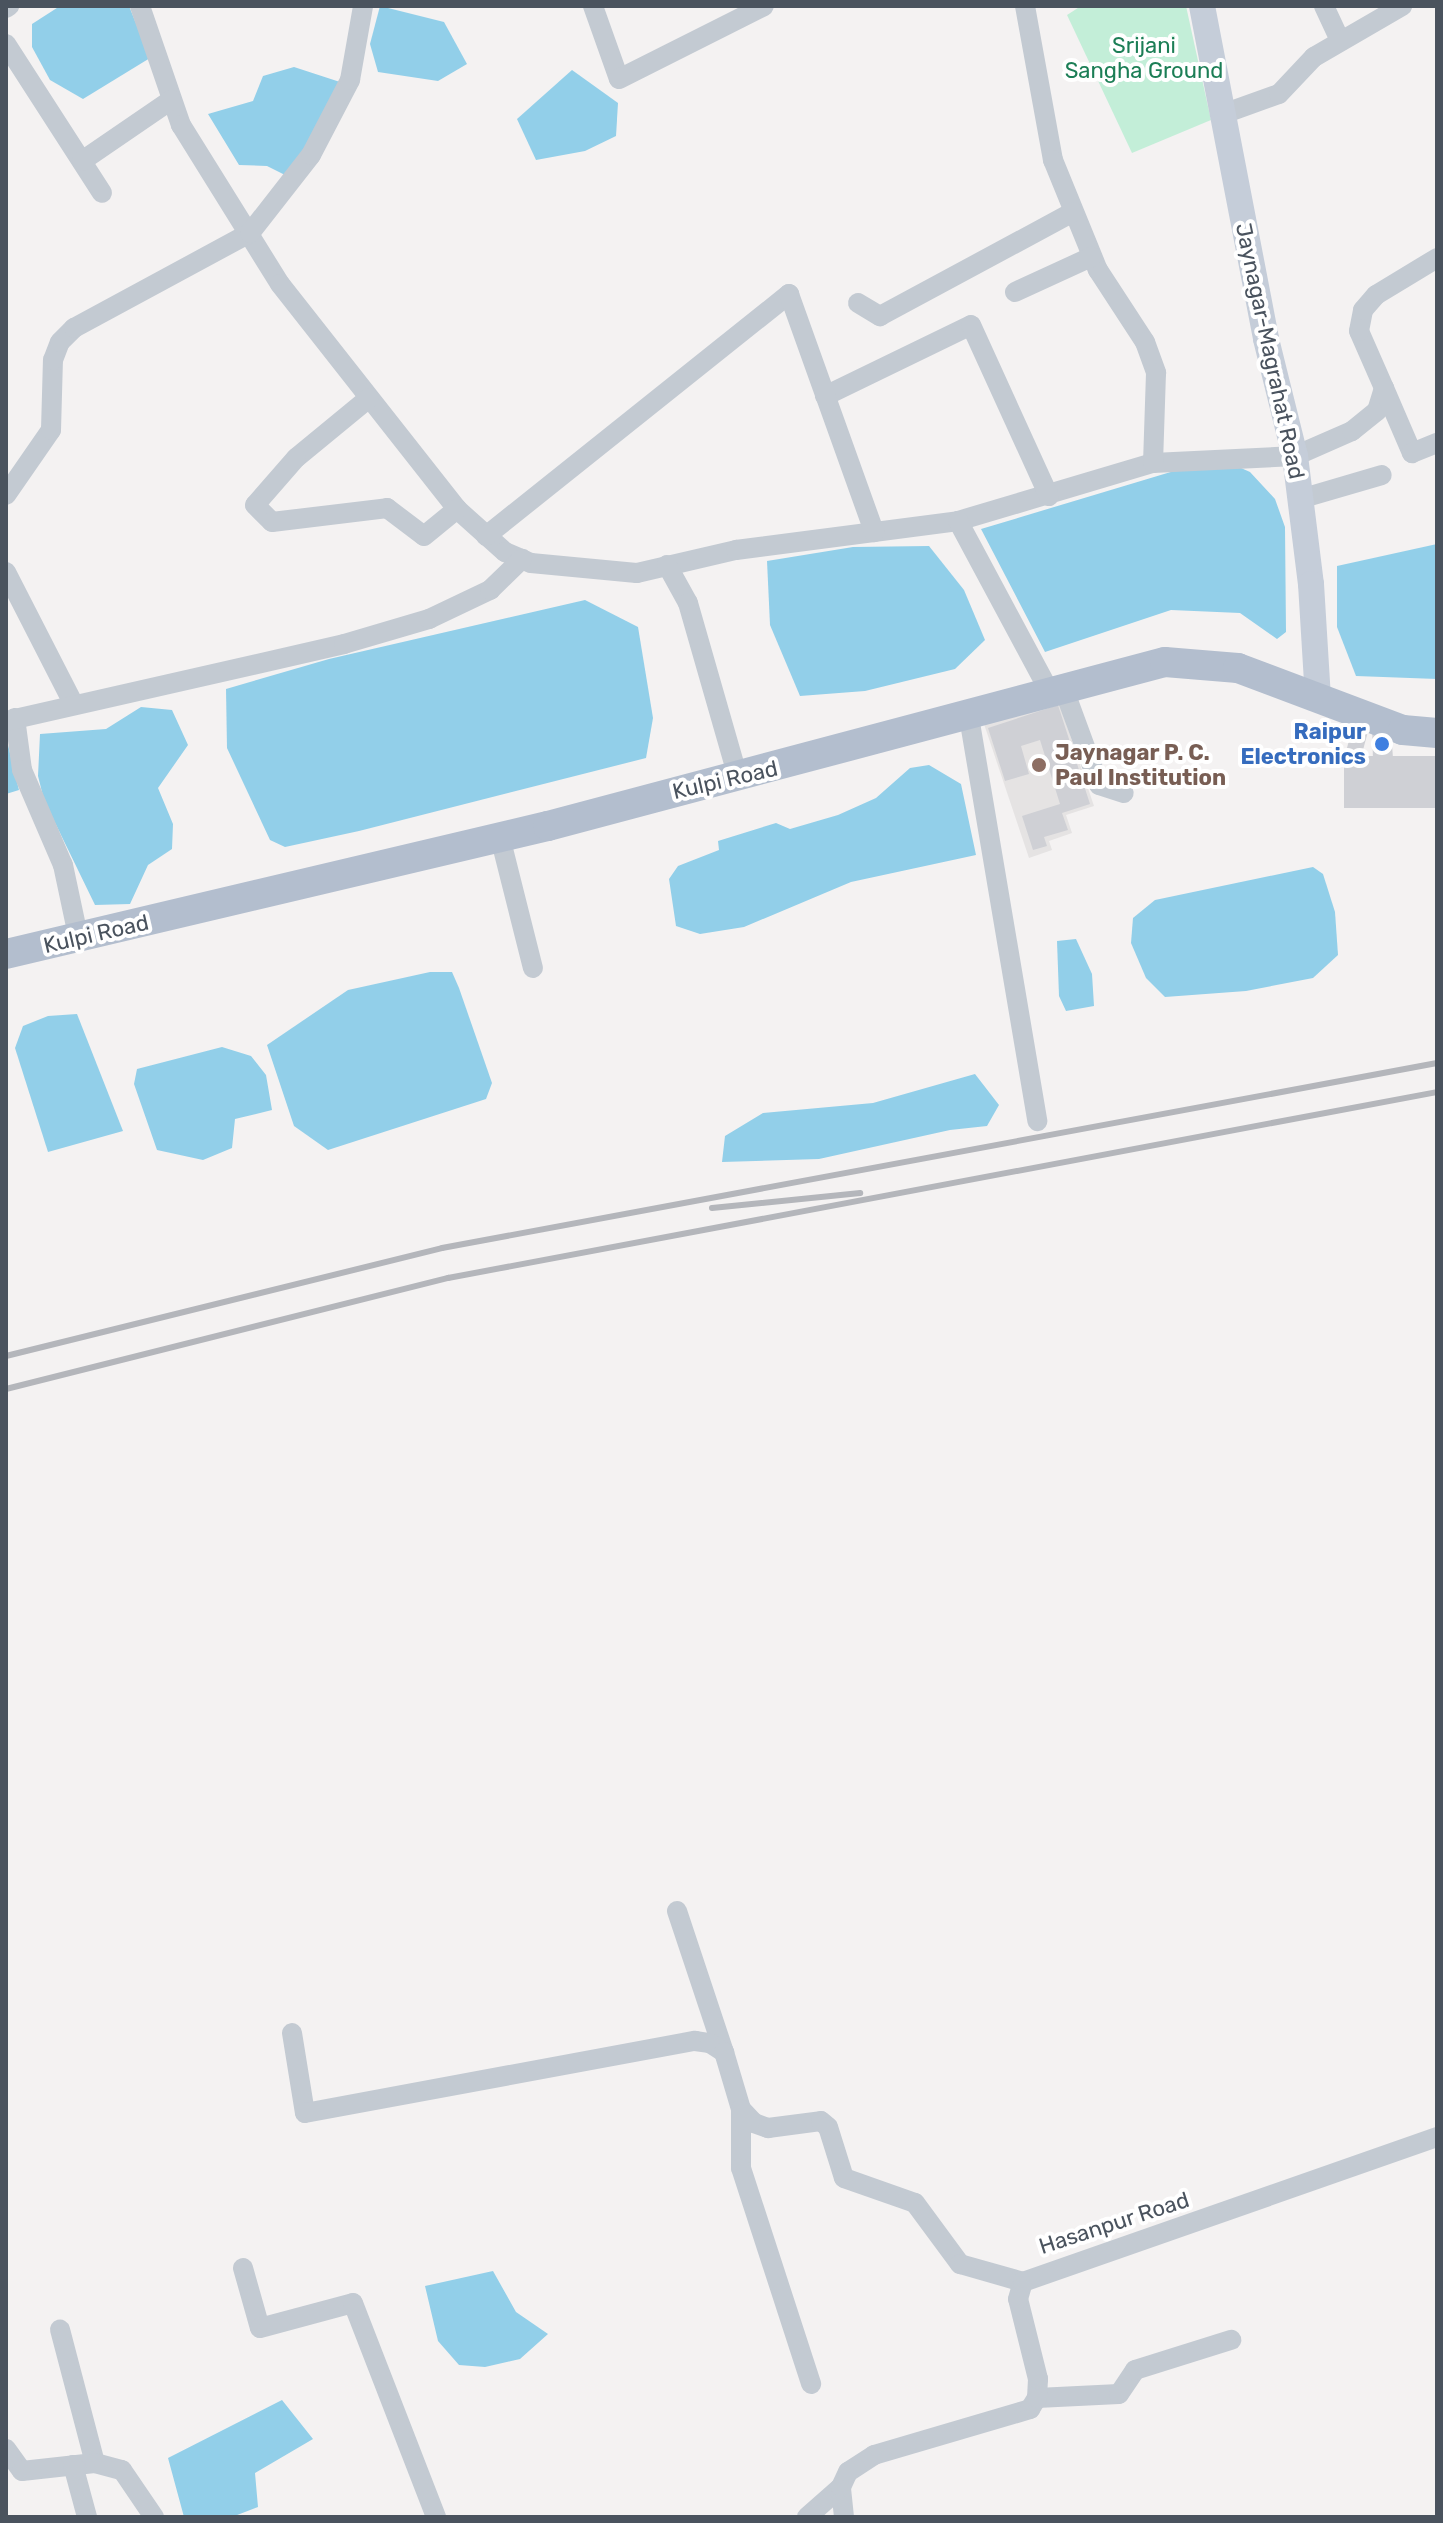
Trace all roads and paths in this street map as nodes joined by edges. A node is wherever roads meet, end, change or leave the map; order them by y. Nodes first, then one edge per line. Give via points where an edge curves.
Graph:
1 (140, 6) edge
2 (363, 6) edge
3 (593, 6) edge
4 (764, 6) edge
5 (1025, 6) edge
6 (1202, 6) edge
7 (1324, 6) edge
8 (1402, 6) edge
9 (1340, 41) junction
10 (6, 44) edge
11 (171, 100) junction
12 (1223, 114) junction
13 (82, 161) junction
14 (102, 193) dead end
15 (1073, 212) junction
16 (250, 233) junction
17 (1091, 257) junction
18 (1437, 258) edge
19 (1015, 292) dead end
20 (858, 303) dead end
21 (1384, 388) junction
22 (825, 396) junction
23 (369, 398) junction
24 (1437, 443) edge
25 (1295, 456) junction
26 (1153, 463) junction
27 (1382, 475) dead end
28 (6, 495) edge
29 (1049, 496) junction
30 (1300, 499) junction
31 (457, 509) junction
32 (958, 521) junction
33 (874, 532) junction
34 (486, 536) junction
35 (522, 559) junction
36 (667, 565) junction
37 (6, 572) edge
38 (1056, 689) junction
39 (1318, 699) junction
40 (74, 705) junction
41 (968, 711) junction
42 (10, 719) edge
43 (1437, 733) edge
44 (738, 777) junction
45 (1124, 793) dead end
46 (500, 837) junction
47 (79, 940) junction
48 (6, 954) edge
49 (533, 968) dead end
50 (1037, 1121) dead end
51 (677, 1911) dead end
52 (292, 2033) dead end
53 (724, 2052) junction
54 (741, 2109) junction
55 (1437, 2137) edge
56 (243, 2268) dead end
57 (1023, 2282) junction
58 (60, 2330) dead end
59 (1231, 2340) dead end
60 (811, 2384) dead end
61 (1037, 2398) junction
62 (6, 2449) edge
63 (95, 2463) junction
64 (73, 2465) junction
65 (841, 2487) junction
66 (87, 2517) edge
67 (154, 2517) edge
68 (436, 2517) edge
69 (807, 2517) edge
70 (844, 2517) edge

1 - 11 street
2 - 16 street via 350,80 311,155
3 - 4 street via 619,79
5 - 15 street via 1053,160
6 - 12 main road, Jaynagar-Magrahat Road
7 - 9 street
8 - 9 street
9 - 12 street via 1314,57 1279,94
10 - 13 street
11 - 13 street
11 - 16 street via 181,125
12 - 25 main road, Jaynagar-Magrahat Road via 1266,339
13 - 14 street
15 - 17 street
15 - 20 street via 880,316
16 - 23 street via 280,284
16 - 28 street via 67,335 53,360 51,430
17 - 19 street
17 - 26 street via 1145,342 1156,373
18 - 21 street via 1376,295 1363,310 1359,331
21 - 24 street via 1412,453
21 - 25 street via 1377,411 1352,431
22 - 29 street via 971,325
22 - 33 street
22 - 34 street via 789,294
23 - 31 street
23 - 31 street via 296,458 255,505 272,522 387,508 424,536
25 - 26 street
25 - 30 main road, Jaynagar-Magrahat Road
26 - 29 street
27 - 30 street
29 - 32 street
30 - 39 main road, Jaynagar-Magrahat Road
31 - 34 street
32 - 33 street
32 - 38 street
33 - 36 street
34 - 35 street
35 - 36 street via 637,573
35 - 40 street via 490,590 429,619 344,644
36 - 44 street via 688,603
37 - 40 street
38 - 39 main road, Kulpi Road via 1150,665 1201,662 1238,668
38 - 41 main road, Kulpi Road
38 - 45 street via 1099,785
39 - 43 main road, Kulpi Road via 1403,730
40 - 42 street
41 - 44 main road, Kulpi Road
41 - 50 street
42 - 47 street via 22,770 63,865
44 - 46 main road, Kulpi Road
46 - 47 main road, Kulpi Road
46 - 49 street
47 - 48 main road, Kulpi Road
51 - 53 street
52 - 53 street via 305,2113 695,2041
53 - 54 street
54 - 57 street via 768,2128 821,2121 828,2127 844,2178 915,2203 960,2264
54 - 60 street via 741,2168
55 - 57 street, Hasanpur Road
56 - 68 street via 260,2328 353,2303
57 - 61 street, Hasanpur Road via 1018,2299 1038,2379
58 - 63 street
59 - 61 street via 1135,2370 1119,2394
61 - 65 street via 1013,2416 874,2455 848,2472
62 - 64 street via 22,2471
63 - 64 street
63 - 67 street via 122,2470
64 - 66 street
65 - 69 street
65 - 70 street

